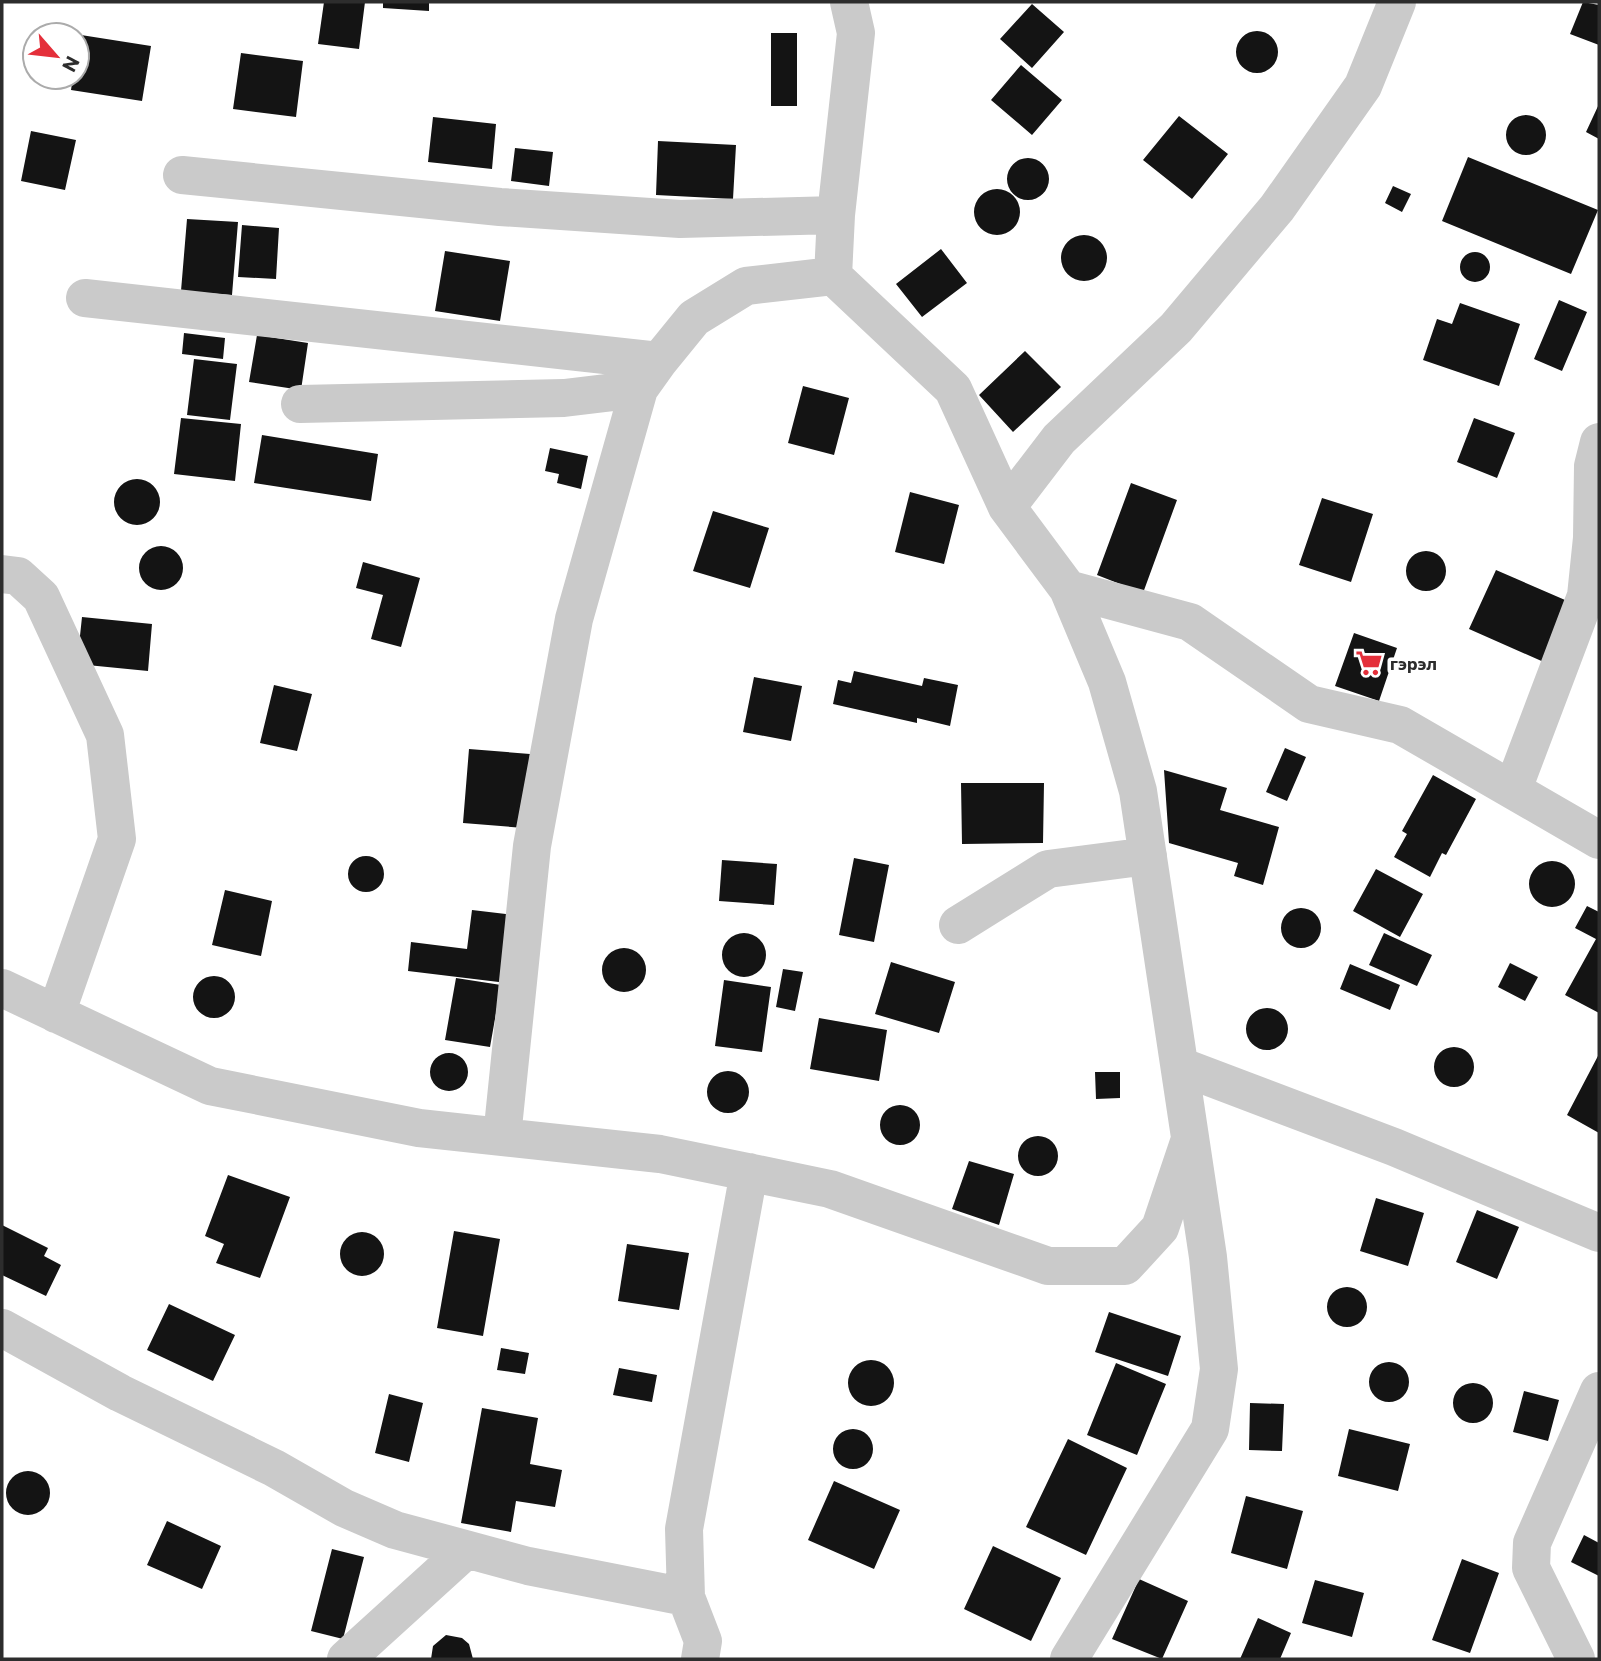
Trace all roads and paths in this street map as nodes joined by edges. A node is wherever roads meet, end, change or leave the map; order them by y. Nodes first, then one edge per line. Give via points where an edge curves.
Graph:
1 (849, 2) edge
2 (1397, 2) edge
3 (182, 175) dead end
4 (836, 215) junction
5 (833, 275) junction
6 (85, 298) dead end
7 (649, 375) junction
8 (300, 404) dead end
9 (1599, 442) edge
10 (1007, 507) junction
11 (2, 573) edge
12 (1593, 584) edge
13 (1068, 589) junction
14 (1513, 789) junction
15 (1599, 840) edge
16 (1148, 856) junction
17 (958, 925) dead end
18 (2, 988) edge
19 (55, 1014) junction
20 (1180, 1066) junction
21 (1191, 1136) junction
22 (502, 1137) junction
23 (750, 1172) junction
24 (1599, 1233) edge
25 (2, 1328) edge
26 (1599, 1391) edge
27 (466, 1550) junction
28 (686, 1597) junction
29 (346, 1659) edge
30 (700, 1659) edge
31 (1069, 1659) edge
32 (1576, 1659) edge

1 - 4 street via 856,33
2 - 10 street via 1363,86 1277,208 1176,328 1059,439
3 - 4 street via 500,207 680,219
4 - 5 street
5 - 7 street via 746,286 694,318
5 - 10 street via 953,389
6 - 7 street
7 - 8 street via 564,398
7 - 22 street via 574,619 532,846
9 - 12 street via 1593,466
10 - 13 street
11 - 19 street via 18,576 41,597 105,735 117,839
12 - 14 street
13 - 14 street via 1190,622 1309,705 1401,725
13 - 16 street via 1107,682 1138,791
14 - 15 street
16 - 17 street via 1048,869
16 - 20 street
18 - 19 street
19 - 22 street via 210,1086 419,1128
20 - 21 street
20 - 24 street via 1394,1147
21 - 23 street via 1160,1228 1125,1266 1048,1266 830,1189
21 - 31 street via 1219,1369 1210,1430
22 - 23 street via 660,1154
23 - 28 street via 684,1529
25 - 27 street via 344,1508 395,1530
26 - 32 street via 1532,1543 1531,1568
27 - 28 street
27 - 29 street
28 - 30 street via 703,1641

